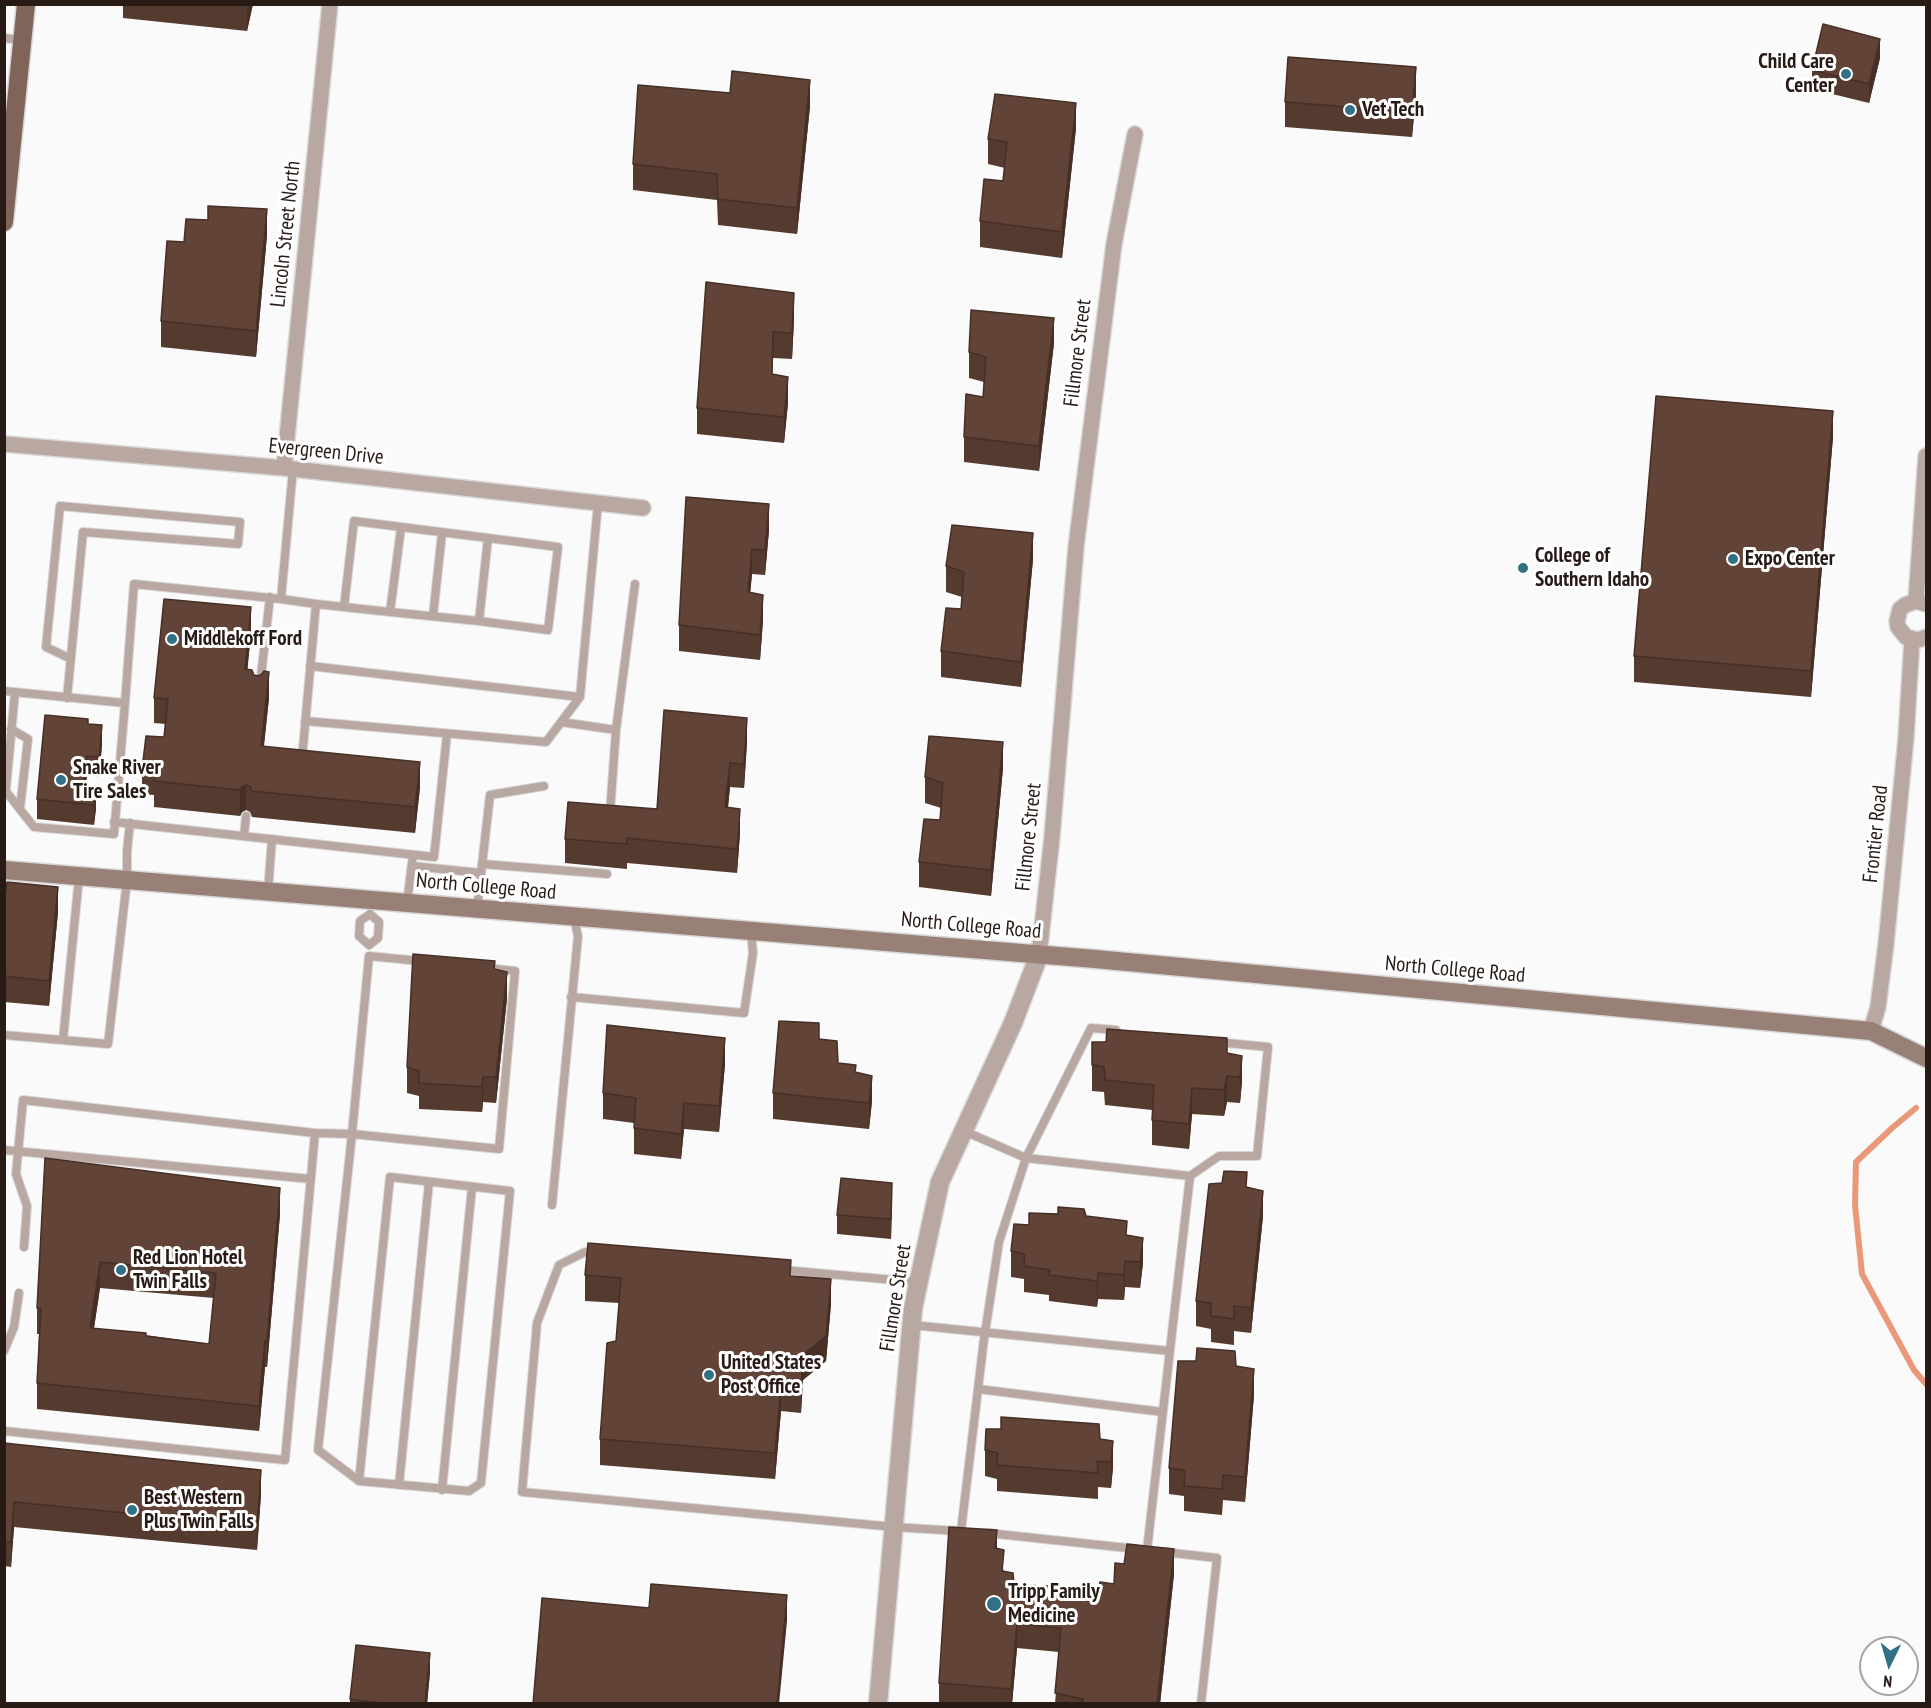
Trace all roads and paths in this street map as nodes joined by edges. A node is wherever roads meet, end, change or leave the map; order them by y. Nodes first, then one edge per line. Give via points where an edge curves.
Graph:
1 (26, 4) edge
2 (330, 4) edge
3 (14, 39) edge
4 (1135, 134) dead end
5 (9, 137) edge
6 (5, 211) edge
7 (4, 444) edge
8 (1926, 456) edge
9 (288, 468) junction
10 (598, 503) junction
11 (643, 508) dead end
12 (401, 528) junction
13 (442, 533) junction
14 (488, 538) junction
15 (635, 584) dead end
16 (270, 597) junction
17 (281, 598) junction
18 (1921, 602) edge
19 (316, 604) junction
20 (344, 607) junction
21 (390, 612) junction
22 (434, 616) junction
23 (479, 621) junction
24 (1919, 638) edge
25 (71, 659) junction
26 (310, 666) junction
27 (4, 691) edge
28 (15, 692) junction
29 (258, 696) edge
30 (580, 697) junction
31 (67, 698) junction
32 (125, 703) junction
33 (305, 721) junction
34 (561, 722) junction
35 (11, 729) junction
36 (616, 730) junction
37 (447, 734) junction
38 (313, 762) edge
39 (544, 786) dead end
40 (5, 789) edge
41 (20, 808) junction
42 (246, 816) dead end
43 (609, 819) edge
44 (114, 822) junction
45 (130, 823) junction
46 (244, 836) junction
47 (272, 839) junction
48 (413, 855) junction
49 (482, 864) junction
50 (412, 866) junction
51 (4, 870) edge
52 (481, 873) junction
53 (607, 874) dead end
54 (79, 876) junction
55 (127, 880) junction
56 (268, 891) junction
57 (407, 903) junction
58 (371, 907) junction
59 (477, 909) junction
60 (573, 916) junction
61 (751, 931) junction
62 (369, 945) junction
63 (1039, 954) junction
64 (369, 956) junction
65 (425, 962) edge
66 (481, 967) edge
67 (571, 997) junction
68 (1871, 1031) junction
69 (1126, 1032) edge
70 (4, 1035) edge
71 (63, 1040) junction
72 (1209, 1041) edge
73 (1926, 1058) edge
74 (964, 1131) junction
75 (315, 1133) junction
76 (352, 1134) junction
77 (4, 1150) edge
78 (18, 1151) junction
79 (1026, 1158) junction
80 (1190, 1176) junction
81 (311, 1179) junction
82 (429, 1182) junction
83 (472, 1187) junction
84 (552, 1205) dead end
85 (24, 1247) dead end
86 (608, 1254) edge
87 (770, 1269) edge
88 (918, 1282) junction
89 (20, 1293) dead end
90 (911, 1325) junction
91 (985, 1333) junction
92 (4, 1351) edge
93 (1170, 1352) junction
94 (978, 1389) junction
95 (1163, 1412) junction
96 (4, 1431) edge
97 (359, 1481) junction
98 (399, 1485) junction
99 (442, 1490) junction
100 (894, 1527) junction
101 (961, 1531) junction
102 (973, 1532) edge
103 (984, 1533) edge
104 (1147, 1550) junction
105 (878, 1704) edge
106 (1201, 1704) edge

1 - 3 main road
2 - 9 street, Lincoln Street North
3 - 5 main road
4 - 63 street, Fillmore Street via 1114,244 1076,547
5 - 6 main road
7 - 9 street, Evergreen Drive
8 - 18 street, Frontier Road
9 - 10 street, Evergreen Drive
9 - 17 lane
10 - 11 street, Evergreen Drive
10 - 30 lane
12 - 13 lane
12 - 20 lane via 354,521
12 - 21 lane
13 - 14 lane
13 - 22 lane
14 - 23 lane
14 - 23 lane via 558,547 548,630
15 - 36 lane
16 - 17 lane
16 - 29 lane
16 - 32 lane via 134,584
17 - 19 lane
18 - 24 street, Frontier Road via 1910,602 1900,609 1897,621 1901,632
19 - 20 lane
19 - 26 lane
20 - 21 lane
21 - 22 lane
22 - 23 lane
24 - 68 street, Frontier Road via 1878,1007
25 - 25 lane via 83,532 238,544 240,522 60,506 46,647
25 - 31 lane
26 - 30 lane
26 - 33 lane
27 - 28 lane
28 - 31 lane
28 - 35 lane
30 - 34 lane
31 - 32 lane
32 - 44 lane
33 - 37 lane
33 - 38 lane via 302,761
34 - 36 lane
34 - 37 lane via 546,742
35 - 40 lane
35 - 41 lane via 28,739
36 - 43 lane
37 - 48 lane via 434,857
39 - 49 lane via 490,795
40 - 41 lane
41 - 44 lane via 34,826 114,834
42 - 46 lane
44 - 45 lane
45 - 46 lane
45 - 55 lane
46 - 47 lane
47 - 48 lane
47 - 56 lane
48 - 50 lane
49 - 52 lane
49 - 53 lane
50 - 52 lane
50 - 57 lane
51 - 54 main road, North College Road
52 - 59 lane
54 - 55 main road, North College Road
54 - 71 lane
55 - 56 main road, North College Road
55 - 71 lane via 108,1044
56 - 58 main road, North College Road
57 - 58 main road, North College Road
57 - 59 main road, North College Road
58 - 62 lane via 379,922 378,938
58 - 62 lane via 360,921 359,936
59 - 60 main road, North College Road
60 - 61 main road, North College Road
60 - 67 lane via 578,936
61 - 63 main road, North College Road
61 - 67 lane via 753,953 744,1013
62 - 64 lane
63 - 68 main road, North College Road
63 - 74 street, Fillmore Street
64 - 65 lane
64 - 76 lane
66 - 76 lane via 515,971 499,1149
67 - 84 lane
68 - 73 main road, North College Road
69 - 79 lane via 1091,1028
70 - 71 lane
72 - 80 lane via 1268,1047 1257,1156 1219,1156
74 - 79 lane
74 - 88 street, Fillmore Street via 940,1182
75 - 76 lane
75 - 78 lane via 23,1100
75 - 81 lane
76 - 97 lane via 318,1450
77 - 78 lane
78 - 81 lane
78 - 85 lane via 16,1174 27,1206
79 - 80 lane
79 - 91 lane via 999,1242
80 - 93 lane
81 - 96 lane via 285,1460
82 - 83 lane
82 - 97 lane via 390,1177
82 - 98 lane
83 - 99 lane
83 - 99 lane via 510,1191 481,1483 469,1491
86 - 100 lane via 585,1252 559,1265 537,1323 522,1492
87 - 88 lane
88 - 90 street, Fillmore Street
89 - 92 lane via 14,1327
90 - 91 lane
90 - 100 street, Fillmore Street
91 - 93 lane
91 - 94 lane
93 - 95 lane
94 - 95 lane
94 - 101 lane
95 - 104 lane
97 - 98 lane
98 - 99 lane
100 - 101 lane
100 - 105 street, Fillmore Street
101 - 102 lane
103 - 104 lane
104 - 106 lane via 1216,1558

